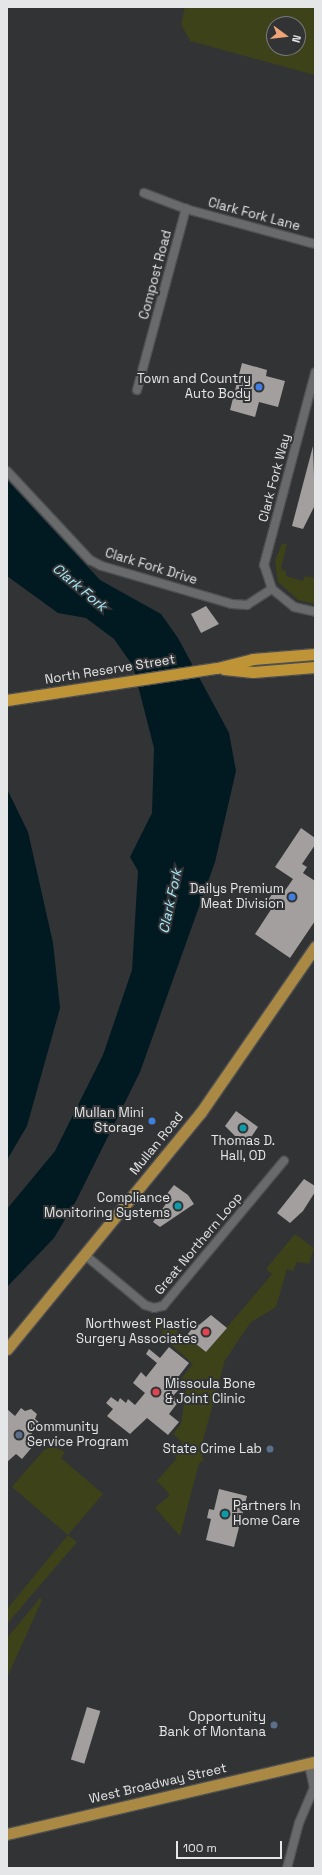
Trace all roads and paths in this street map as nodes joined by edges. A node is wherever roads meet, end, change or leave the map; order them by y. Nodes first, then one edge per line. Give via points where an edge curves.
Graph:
1 (144, 193) dead end
2 (186, 209) junction
3 (315, 244) edge
4 (315, 373) edge
5 (137, 390) dead end
6 (7, 471) edge
7 (272, 589) junction
8 (315, 612) edge
9 (315, 654) edge
10 (315, 667) edge
11 (217, 668) junction
12 (7, 700) edge
13 (315, 947) edge
14 (284, 1161) dead end
15 (85, 1255) junction
16 (7, 1349) edge
17 (312, 1763) edge
18 (7, 1834) edge
19 (288, 1868) edge

1 - 2 street
2 - 3 street, Clark Fork Lane
2 - 5 street, Compost Road
4 - 7 street, Clark Fork Way via 264,565
6 - 7 street, Clark Fork Drive via 90,560 102,566 232,604 247,605
7 - 8 street via 294,607
9 - 11 highway, North Reserve Street via 253,658
10 - 11 highway, North Reserve Street via 253,672
11 - 12 highway, North Reserve Street
13 - 15 main road, Mullan Road via 201,1112
14 - 15 street, Great Northern Loop via 163,1306 154,1308 145,1305
15 - 16 main road, Mullan Road
17 - 18 main road, West Broadway Street
17 - 19 street via 314,1788 299,1822

